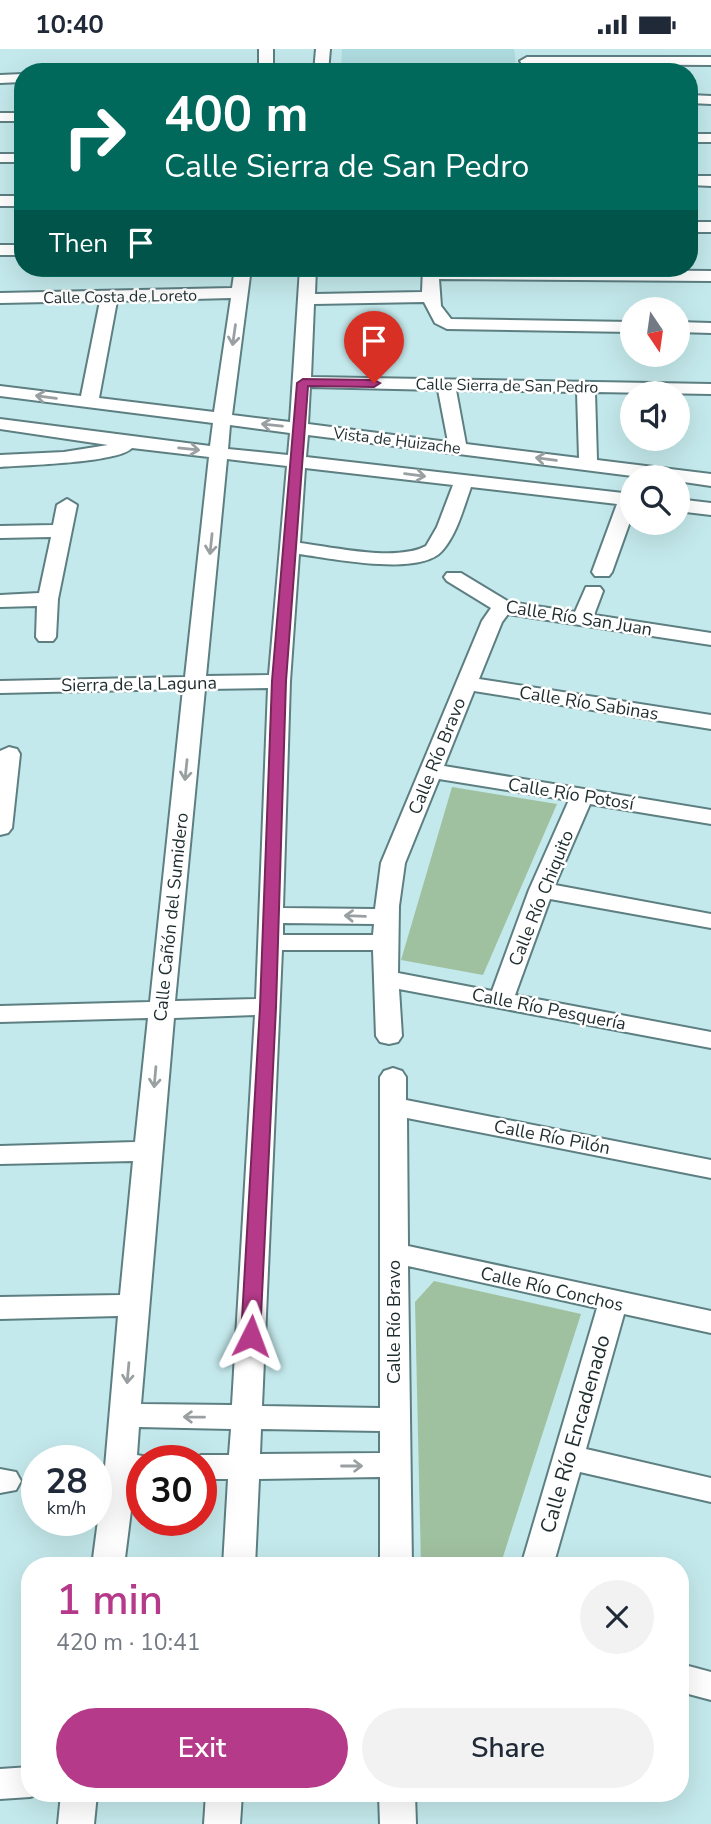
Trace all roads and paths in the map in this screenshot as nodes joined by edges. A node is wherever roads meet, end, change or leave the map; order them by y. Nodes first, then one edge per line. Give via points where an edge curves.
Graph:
1 (627, 55) edge
2 (527, 61) edge
3 (711, 61) edge
4 (242, 277) edge
5 (308, 277) edge
6 (431, 277) edge
7 (240, 293) junction
8 (109, 297) junction
9 (430, 297) junction
10 (0, 298) edge
11 (308, 299) junction
12 (620, 327) edge
13 (690, 327) edge
14 (711, 328) edge
15 (303, 383) junction
16 (446, 384) junction
17 (586, 387) junction
18 (711, 389) edge
19 (0, 391) edge
20 (89, 403) junction
21 (222, 421) junction
22 (0, 424) edge
23 (299, 428) junction
24 (141, 443) junction
25 (458, 448) junction
26 (220, 452) junction
27 (297, 460) junction
28 (0, 461) edge
29 (588, 465) junction
30 (709, 477) edge
31 (464, 480) junction
32 (620, 499) edge
33 (67, 505) dead end
34 (690, 507) edge
35 (711, 509) edge
36 (620, 526) edge
37 (60, 531) junction
38 (0, 532) edge
39 (289, 547) junction
40 (602, 572) dead end
41 (454, 577) dead end
42 (593, 591) dead end
43 (48, 599) junction
44 (0, 601) edge
45 (503, 607) junction
46 (583, 618) junction
47 (46, 637) dead end
48 (711, 639) edge
49 (279, 681) junction
50 (196, 683) junction
51 (467, 683) junction
52 (0, 687) edge
53 (711, 722) edge
54 (9, 754) dead end
55 (432, 771) junction
56 (3, 784) edge
57 (582, 796) junction
58 (711, 817) edge
59 (0, 828) edge
60 (541, 890) junction
61 (271, 915) junction
62 (385, 917) junction
63 (711, 921) edge
64 (384, 942) junction
65 (270, 943) junction
66 (386, 979) junction
67 (501, 1000) junction
68 (268, 1007) junction
69 (161, 1009) junction
70 (0, 1014) edge
71 (389, 1036) dead end
72 (711, 1040) edge
73 (393, 1077) dead end
74 (393, 1106) junction
75 (148, 1151) junction
76 (0, 1155) edge
77 (711, 1168) edge
78 (394, 1253) junction
79 (613, 1302) junction
80 (133, 1305) junction
81 (0, 1308) edge
82 (711, 1322) edge
83 (124, 1415) junction
84 (246, 1418) junction
85 (395, 1420) junction
86 (128, 1445) edge
87 (567, 1457) junction
88 (395, 1465) junction
89 (245, 1466) junction
90 (217, 1467) edge
91 (126, 1489) edge
92 (711, 1489) edge
93 (110, 1557) edge
94 (240, 1557) edge
95 (396, 1557) edge
96 (539, 1557) edge
97 (689, 1680) edge
98 (711, 1686) edge
99 (21, 1783) edge
100 (0, 1784) edge
101 (78, 1802) edge
102 (223, 1802) edge
103 (397, 1802) edge
104 (76, 1824) edge
105 (222, 1824) edge
106 (398, 1824) edge

1 - 2 street
1 - 3 street
4 - 7 street, Calle Cañón del Sumidero
5 - 11 street
6 - 9 street
7 - 8 street, Calle Costa de Loreto
7 -> 21 street, Calle Cañón del Sumidero
8 - 10 street, Calle Costa de Loreto
8 - 20 street
9 - 11 street
9 - 12 street via 438,317 447,324
11 - 15 street
13 - 14 street
15 - 16 street, Calle Sierra de San Pedro
15 - 23 street
16 - 17 street, Calle Sierra de San Pedro
16 - 25 street
17 - 18 street, Calle Sierra de San Pedro
17 - 29 street
20 -> 19 street, Vista de Huizache
20 - 21 street, Vista de Huizache
23 -> 21 street, Vista de Huizache
21 - 26 street, Calle Cañón del Sumidero
22 - 24 street, Vista de Huizache
23 - 25 street, Vista de Huizache
23 - 27 street
24 -> 26 street, Vista de Huizache
24 - 28 street via 64,458
29 -> 25 street, Vista de Huizache
26 - 27 street, Vista de Huizache
26 -> 50 street, Calle Cañón del Sumidero
27 -> 31 street, Vista de Huizache
27 - 39 street
29 - 30 street, Vista de Huizache
31 - 32 street, Vista de Huizache
31 - 39 street via 432,552 412,558
33 - 37 street
34 - 35 street
36 - 40 street
37 - 38 street
37 - 43 street
39 - 49 street
41 - 45 street, Calle Río San Juan
42 - 46 street
43 - 44 street
43 - 47 street
45 - 46 street, Calle Río San Juan
45 - 51 street, Calle Río Bravo via 492,621
46 - 48 street, Calle Río San Juan
49 - 50 street, Sierra de la Laguna
49 - 61 street
50 - 52 street, Sierra de la Laguna
50 -> 69 street, Calle Cañón del Sumidero
51 - 53 street, Calle Río Sabinas
51 - 55 street, Calle Río Bravo
54 - 56 street
55 - 57 street, Calle Río Potosí
55 - 62 street, Calle Río Bravo via 393,863
56 - 59 street
57 - 58 street, Calle Río Potosí
57 - 60 street, Calle Río Chiquito
60 - 63 street
60 - 67 street, Calle Río Chiquito
62 -> 61 street
61 - 65 street
62 - 64 street, Calle Río Bravo
64 - 65 street
64 - 66 street, Calle Río Bravo
65 - 68 street
66 - 67 street, Calle Río Pesquería
66 - 71 street, Calle Río Bravo
67 - 72 street, Calle Río Pesquería
68 - 69 street
68 - 84 street
69 - 70 street
69 -> 75 street, Calle Cañón del Sumidero
73 - 74 street, Calle Río Bravo
74 - 77 street, Calle Río Pilón
74 - 78 street, Calle Río Bravo
75 - 76 street
75 - 80 street, Calle Cañón del Sumidero
78 - 79 street, Calle Río Conchos
78 - 85 street, Calle Río Bravo
79 - 82 street, Calle Río Conchos
79 - 87 street, Calle Río Encadenado
80 - 81 street
80 -> 83 street, Calle Cañón del Sumidero
84 -> 83 street
83 - 86 street, Calle Cañón del Sumidero
84 - 85 street
84 - 89 street
85 - 88 street, Calle Río Bravo
87 - 92 street
87 - 96 street, Calle Río Encadenado
89 -> 88 street
88 - 95 street, Calle Río Bravo
89 - 90 street
89 - 94 street
91 - 93 street, Calle Cañón del Sumidero
97 - 98 street
99 - 100 street
101 - 104 street
102 - 105 street
103 - 106 street

